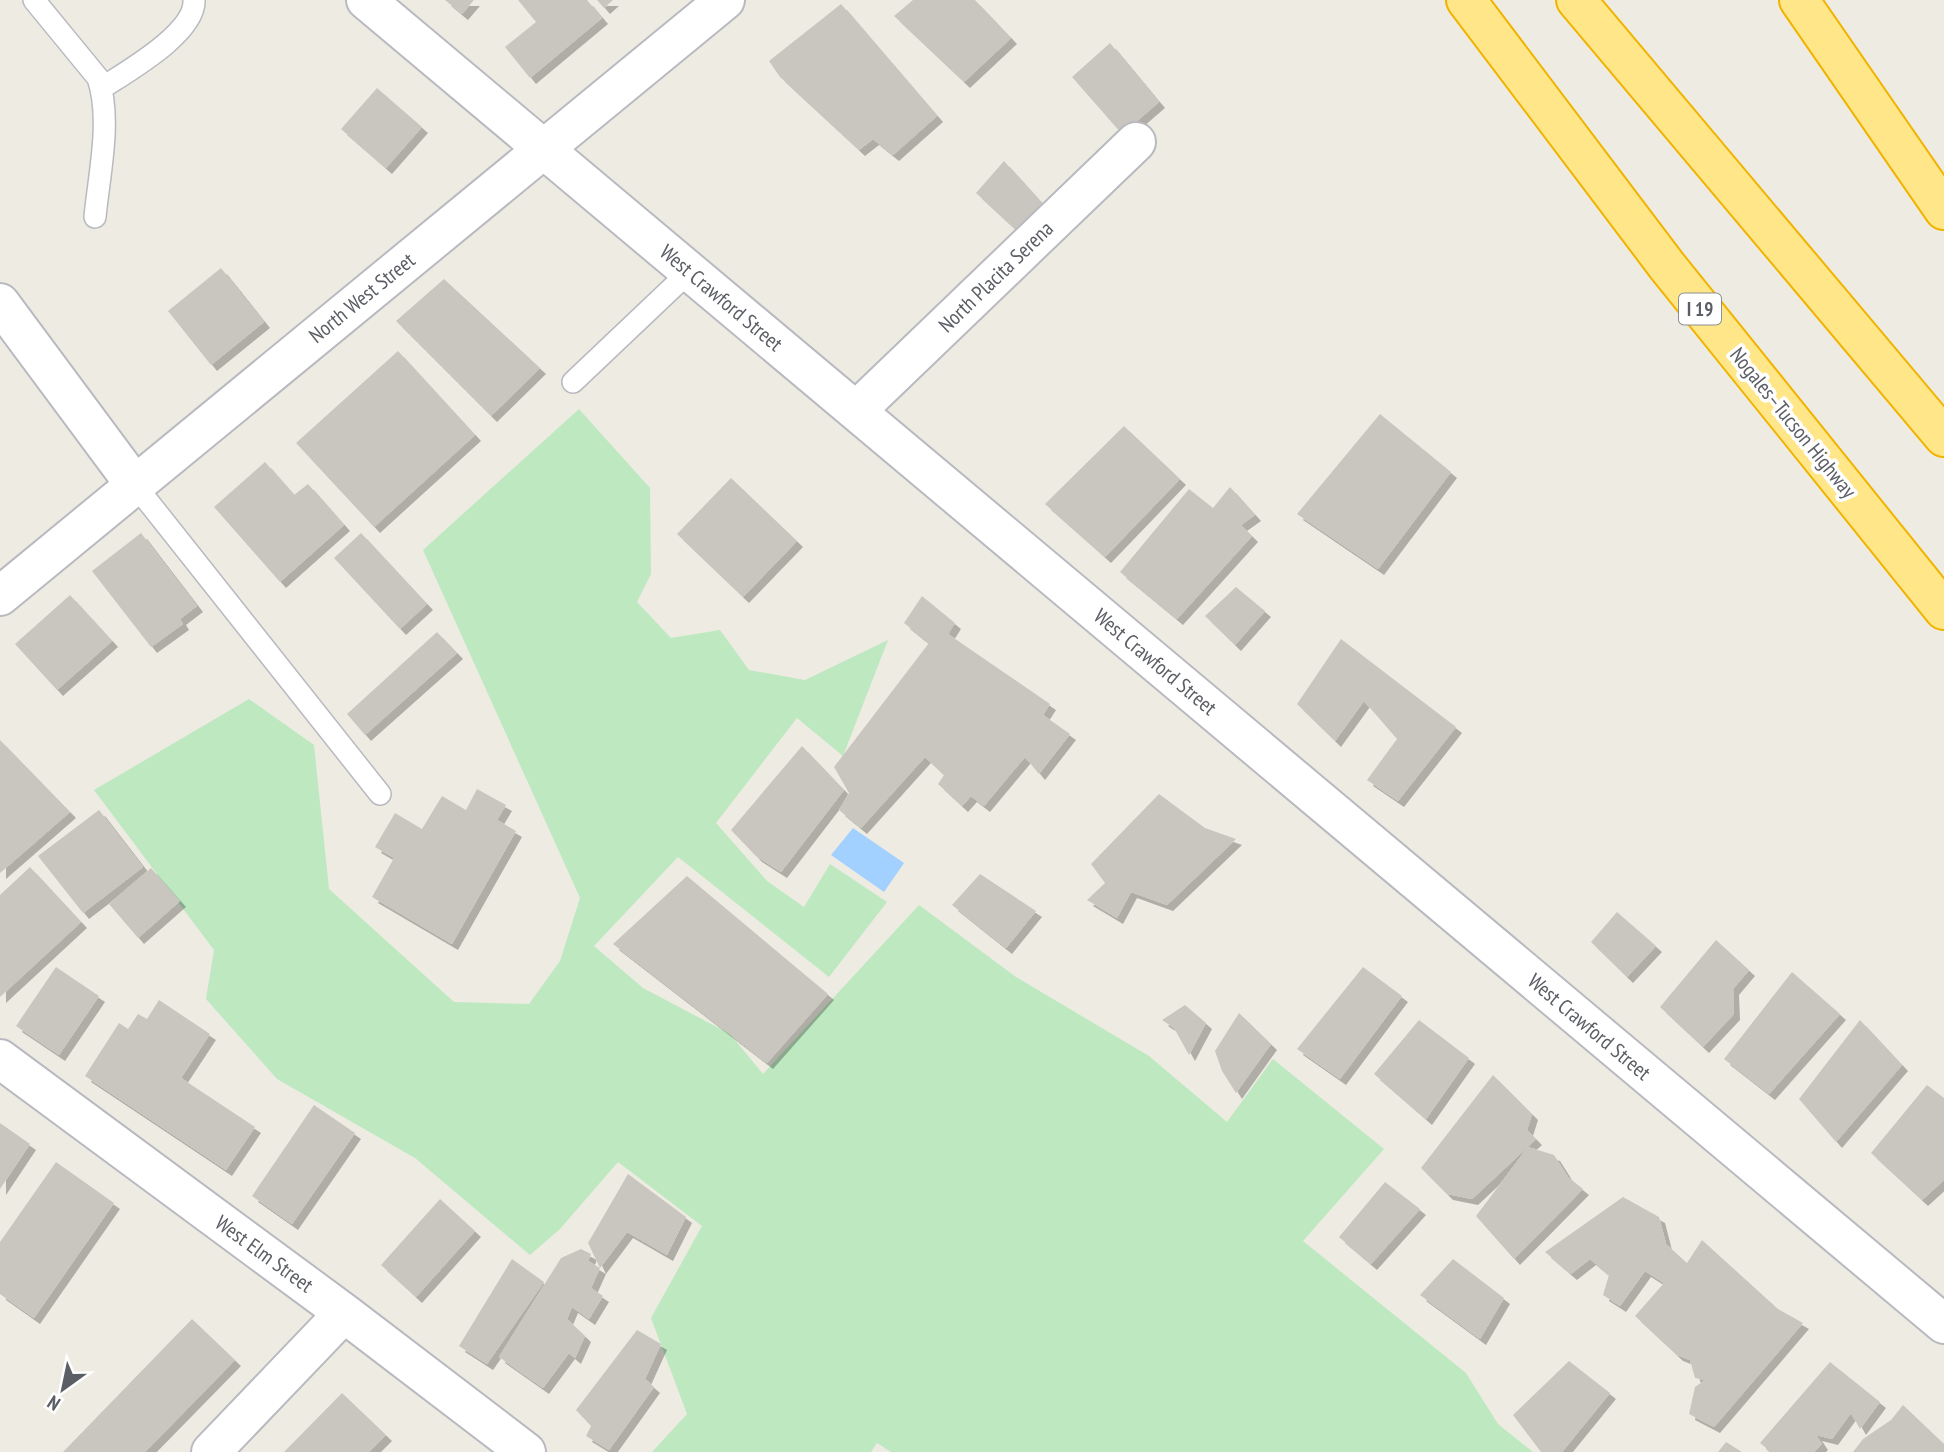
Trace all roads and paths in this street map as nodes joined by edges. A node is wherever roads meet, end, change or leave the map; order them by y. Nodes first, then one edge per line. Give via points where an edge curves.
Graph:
1 (34, 0) edge
2 (194, 0) edge
3 (366, 0) edge
4 (725, 0) edge
5 (1466, 0) edge
6 (1576, 0) edge
7 (1799, 0) edge
8 (102, 88) junction
9 (1136, 142) dead end
10 (543, 150) junction
11 (1944, 210) edge
12 (94, 217) dead end
13 (689, 272) junction
14 (0, 303) edge
15 (573, 382) dead end
16 (856, 411) junction
17 (1944, 437) edge
18 (135, 485) junction
19 (0, 596) edge
20 (1944, 610) edge
21 (380, 794) dead end
22 (0, 1059) edge
23 (344, 1313) junction
24 (1944, 1324) edge
25 (211, 1452) edge
26 (526, 1452) edge

1 - 8 lane
2 - 8 lane via 189,18 170,39
3 - 10 street, West Crawford Street
4 - 10 street, North West Street
5 - 20 highway, Nogales–Tucson Highway / I 19 via 1667,266
6 - 17 highway
7 - 11 highway
8 - 12 lane
9 - 16 street, North Placita Serena
10 - 13 street, West Crawford Street
10 - 18 street, North West Street
13 - 15 lane
13 - 16 street, West Crawford Street
14 - 18 street
16 - 24 street, West Crawford Street
18 - 19 street, North West Street
18 - 21 lane
22 - 23 street, West Elm Street
23 - 25 street
23 - 26 street, West Elm Street

